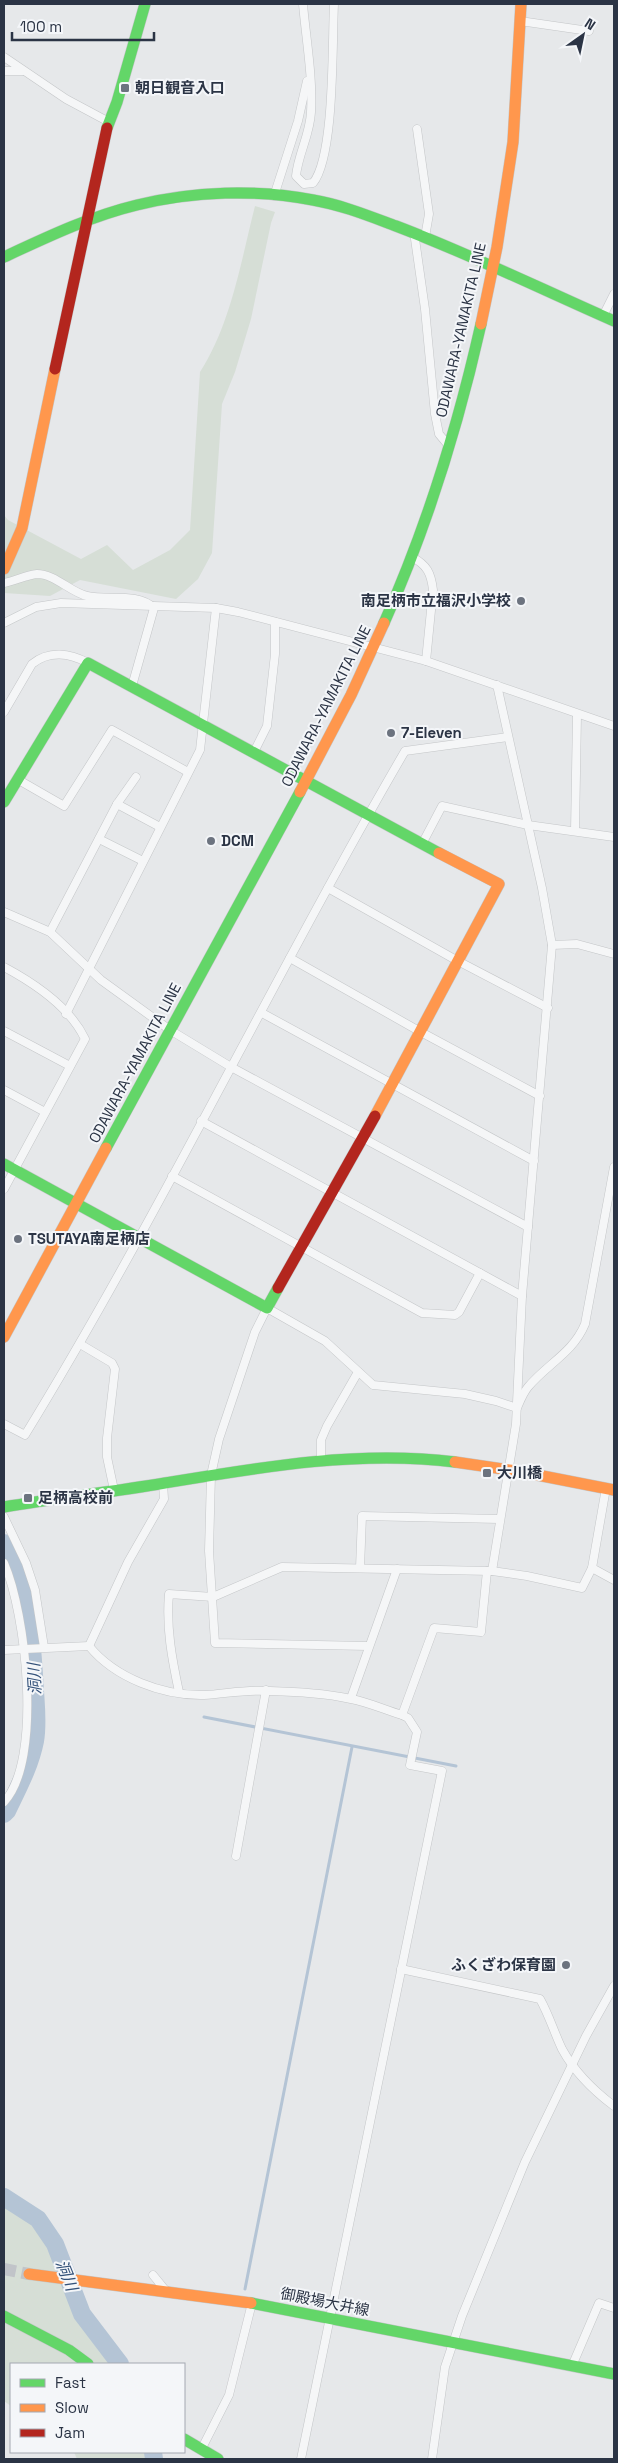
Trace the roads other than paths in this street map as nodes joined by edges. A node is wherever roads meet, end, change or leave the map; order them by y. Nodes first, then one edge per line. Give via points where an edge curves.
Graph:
1 (146, 4) edge
2 (303, 4) edge
3 (334, 4) edge
4 (521, 4) edge
5 (520, 21) junction
6 (589, 31) dead end
7 (4, 57) edge
8 (4, 71) edge
9 (23, 71) junction
10 (309, 72) junction
11 (109, 122) junction
12 (417, 128) dead end
13 (280, 196) junction
14 (86, 220) junction
15 (420, 235) junction
16 (4, 257) edge
17 (493, 265) junction
18 (614, 294) edge
19 (603, 316) junction
20 (614, 321) edge
21 (449, 446) junction
22 (412, 557) junction
23 (4, 569) edge
24 (4, 583) edge
25 (154, 608) junction
26 (216, 608) junction
27 (275, 622) junction
28 (4, 623) edge
29 (374, 647) junction
30 (426, 661) junction
31 (88, 662) junction
32 (497, 685) junction
33 (132, 686) junction
34 (4, 712) edge
35 (577, 715) junction
36 (203, 725) junction
37 (614, 726) edge
38 (508, 738) junction
39 (254, 752) junction
40 (188, 772) junction
41 (136, 777) dead end
42 (17, 779) junction
43 (305, 782) junction
44 (4, 802) edge
45 (117, 804) junction
46 (368, 815) junction
47 (528, 825) junction
48 (160, 827) junction
49 (575, 831) junction
50 (614, 837) edge
51 (99, 839) junction
52 (422, 844) junction
53 (143, 862) junction
54 (328, 888) junction
55 (4, 912) edge
56 (50, 932) junction
57 (552, 945) junction
58 (614, 954) edge
59 (290, 958) junction
60 (456, 960) junction
61 (89, 966) junction
62 (4, 967) edge
63 (548, 1008) junction
64 (262, 1012) junction
65 (66, 1014) junction
66 (170, 1030) junction
67 (4, 1031) edge
68 (419, 1031) junction
69 (70, 1066) junction
70 (232, 1067) junction
71 (390, 1084) junction
72 (4, 1090) edge
73 (540, 1096) junction
74 (45, 1112) junction
75 (201, 1121) junction
76 (362, 1139) junction
77 (534, 1161) junction
78 (9, 1167) edge
79 (614, 1167) edge
80 (172, 1176) junction
81 (4, 1188) edge
82 (333, 1193) junction
83 (77, 1203) junction
84 (528, 1227) junction
85 (138, 1237) junction
86 (300, 1247) junction
87 (480, 1273) junction
88 (522, 1296) junction
89 (268, 1308) junction
90 (4, 1337) edge
91 (80, 1344) junction
92 (358, 1372) junction
93 (517, 1408) junction
94 (4, 1424) edge
95 (321, 1461) junction
96 (509, 1469) junction
97 (210, 1475) junction
98 (163, 1483) junction
99 (610, 1489) edge
100 (114, 1490) junction
101 (4, 1507) edge
102 (4, 1517) edge
103 (499, 1519) junction
104 (4, 1563) edge
105 (360, 1568) junction
106 (397, 1568) junction
107 (592, 1568) junction
108 (489, 1571) junction
109 (614, 1580) edge
110 (213, 1597) junction
111 (89, 1646) junction
112 (368, 1646) junction
113 (43, 1648) junction
114 (23, 1649) junction
115 (4, 1650) edge
116 (266, 1690) junction
117 (179, 1692) junction
118 (351, 1698) junction
119 (402, 1715) junction
120 (4, 1802) edge
121 (236, 1856) dead end
122 (401, 1969) junction
123 (614, 1986) edge
124 (572, 2064) junction
125 (614, 2106) edge
126 (28, 2274) tunnel mouth
127 (152, 2275) dead end
128 (167, 2292) junction
129 (252, 2303) junction
130 (614, 2308) edge
131 (4, 2316) edge
132 (331, 2319) junction
133 (453, 2342) junction
134 (86, 2363) edge
135 (572, 2366) junction
136 (614, 2374) edge
137 (185, 2440) edge
138 (202, 2450) junction
139 (218, 2459) edge
140 (302, 2459) edge
141 (432, 2459) edge

1 - 11 street
2 - 10 street
3 - 10 street via 330,126 320,175 314,183 304,184 296,176 311,112
4 - 5 street, ODAWARA-YAMAKITA LINE
5 - 6 street
5 - 17 street, ODAWARA-YAMAKITA LINE via 514,140
7 - 9 street
8 - 9 street
9 - 11 street
10 - 13 street
11 - 14 street
12 - 15 street via 430,214
13 - 14 street via 228,194 180,197
13 - 15 street via 336,206
14 - 16 street
14 - 23 street via 22,528
15 - 17 street
15 - 21 street via 435,414 439,434
17 - 19 street via 558,298
17 - 21 street, ODAWARA-YAMAKITA LINE
18 - 19 street
19 - 20 street
21 - 22 street, ODAWARA-YAMAKITA LINE
22 - 29 street, ODAWARA-YAMAKITA LINE
22 - 30 street via 424,564 432,580
24 - 25 street via 39,574 79,594 137,599
25 - 26 street
25 - 28 street via 49,604
25 - 33 street
26 - 27 street
26 - 36 street
27 - 29 street
27 - 39 street via 267,726
29 - 30 street
29 - 43 street, ODAWARA-YAMAKITA LINE
30 - 32 street
31 - 33 street
31 - 34 street via 73,655 60,654 38,659
31 - 42 street
32 - 35 street
32 - 38 street
33 - 36 street
35 - 37 street
35 - 49 street
36 - 39 street
36 - 40 street via 200,750
38 - 46 street via 405,751
38 - 47 street
39 - 43 street
40 - 42 street via 112,730 64,806
40 - 48 street
41 - 45 street
42 - 44 street
43 - 46 street
43 - 66 street, ODAWARA-YAMAKITA LINE
45 - 48 street
45 - 51 street
46 - 52 street
46 - 54 street
47 - 49 street
47 - 52 street via 442,806
47 - 57 street
48 - 53 street
49 - 50 street
51 - 53 street
51 - 56 street
52 - 60 street via 499,884
53 - 61 street
54 - 59 street
54 - 60 street
55 - 56 street
56 - 61 street
57 - 58 street via 577,944
57 - 63 street
59 - 64 street
59 - 68 street
60 - 63 street
60 - 68 street
61 - 65 street
61 - 66 street via 101,980
62 - 65 street via 41,988
63 - 73 street
64 - 70 street
64 - 71 street
65 - 69 street via 85,1039
66 - 70 street
66 - 83 street, ODAWARA-YAMAKITA LINE
67 - 69 street
68 - 71 street
68 - 73 street
69 - 74 street
70 - 75 street
70 - 76 street
71 - 76 street
71 - 77 street
72 - 74 street
73 - 77 street
74 - 78 street
75 - 80 street
75 - 82 street
76 - 82 street
76 - 84 street
77 - 84 street
78 - 81 street
78 - 83 street
79 - 93 street via 585,1324 573,1347 528,1388
80 - 85 street
80 - 86 street
82 - 86 street
82 - 87 street
83 - 85 street
83 - 90 street, ODAWARA-YAMAKITA LINE
84 - 88 street
85 - 89 street
85 - 91 street
86 - 87 street via 422,1313 455,1315
86 - 89 street
87 - 88 street
88 - 93 street
89 - 92 street via 325,1341
89 - 97 street via 255,1332 219,1438
91 - 94 street via 25,1435
91 - 100 street via 112,1363 115,1369 107,1438 107,1458
92 - 93 street via 373,1385 465,1394
92 - 95 street via 326,1426 321,1440
93 - 96 street
95 - 96 street via 419,1458
95 - 97 street
96 - 99 street
96 - 103 street
97 - 98 street
97 - 110 street via 209,1551
98 - 100 street
98 - 111 street via 164,1499 128,1562
99 - 107 street
100 - 101 street
102 - 113 street via 35,1590
103 - 105 street via 362,1516
103 - 108 street
104 - 114 street via 15,1597
105 - 106 street
105 - 110 street via 282,1567
106 - 108 street
106 - 112 street
107 - 108 street via 582,1588
107 - 109 street
108 - 119 street via 480,1632 434,1628
110 - 112 street via 215,1644
110 - 117 street via 169,1594 169,1643
111 - 113 street
111 - 117 street via 108,1666 138,1683
112 - 118 street
113 - 114 street
114 - 115 street
114 - 120 street via 26,1739 12,1790
116 - 117 street via 202,1695
116 - 118 street
116 - 121 street
118 - 119 street
119 - 122 street via 408,1718 417,1732 410,1765 442,1771
122 - 124 street via 540,1999
122 - 132 street
123 - 124 street
124 - 125 street via 597,2093
124 - 133 street via 525,2162
126 - 128 street, 御殿場大井線
127 - 128 street
128 - 129 street, 御殿場大井線
129 - 132 street, 御殿場大井線
129 - 138 street via 229,2395
130 - 135 street via 599,2303
131 - 134 street
132 - 133 street, 御殿場大井線
132 - 140 street
133 - 135 street, 御殿場大井線
133 - 141 street via 445,2367
135 - 136 street, 御殿場大井線
137 - 138 street
138 - 139 street

